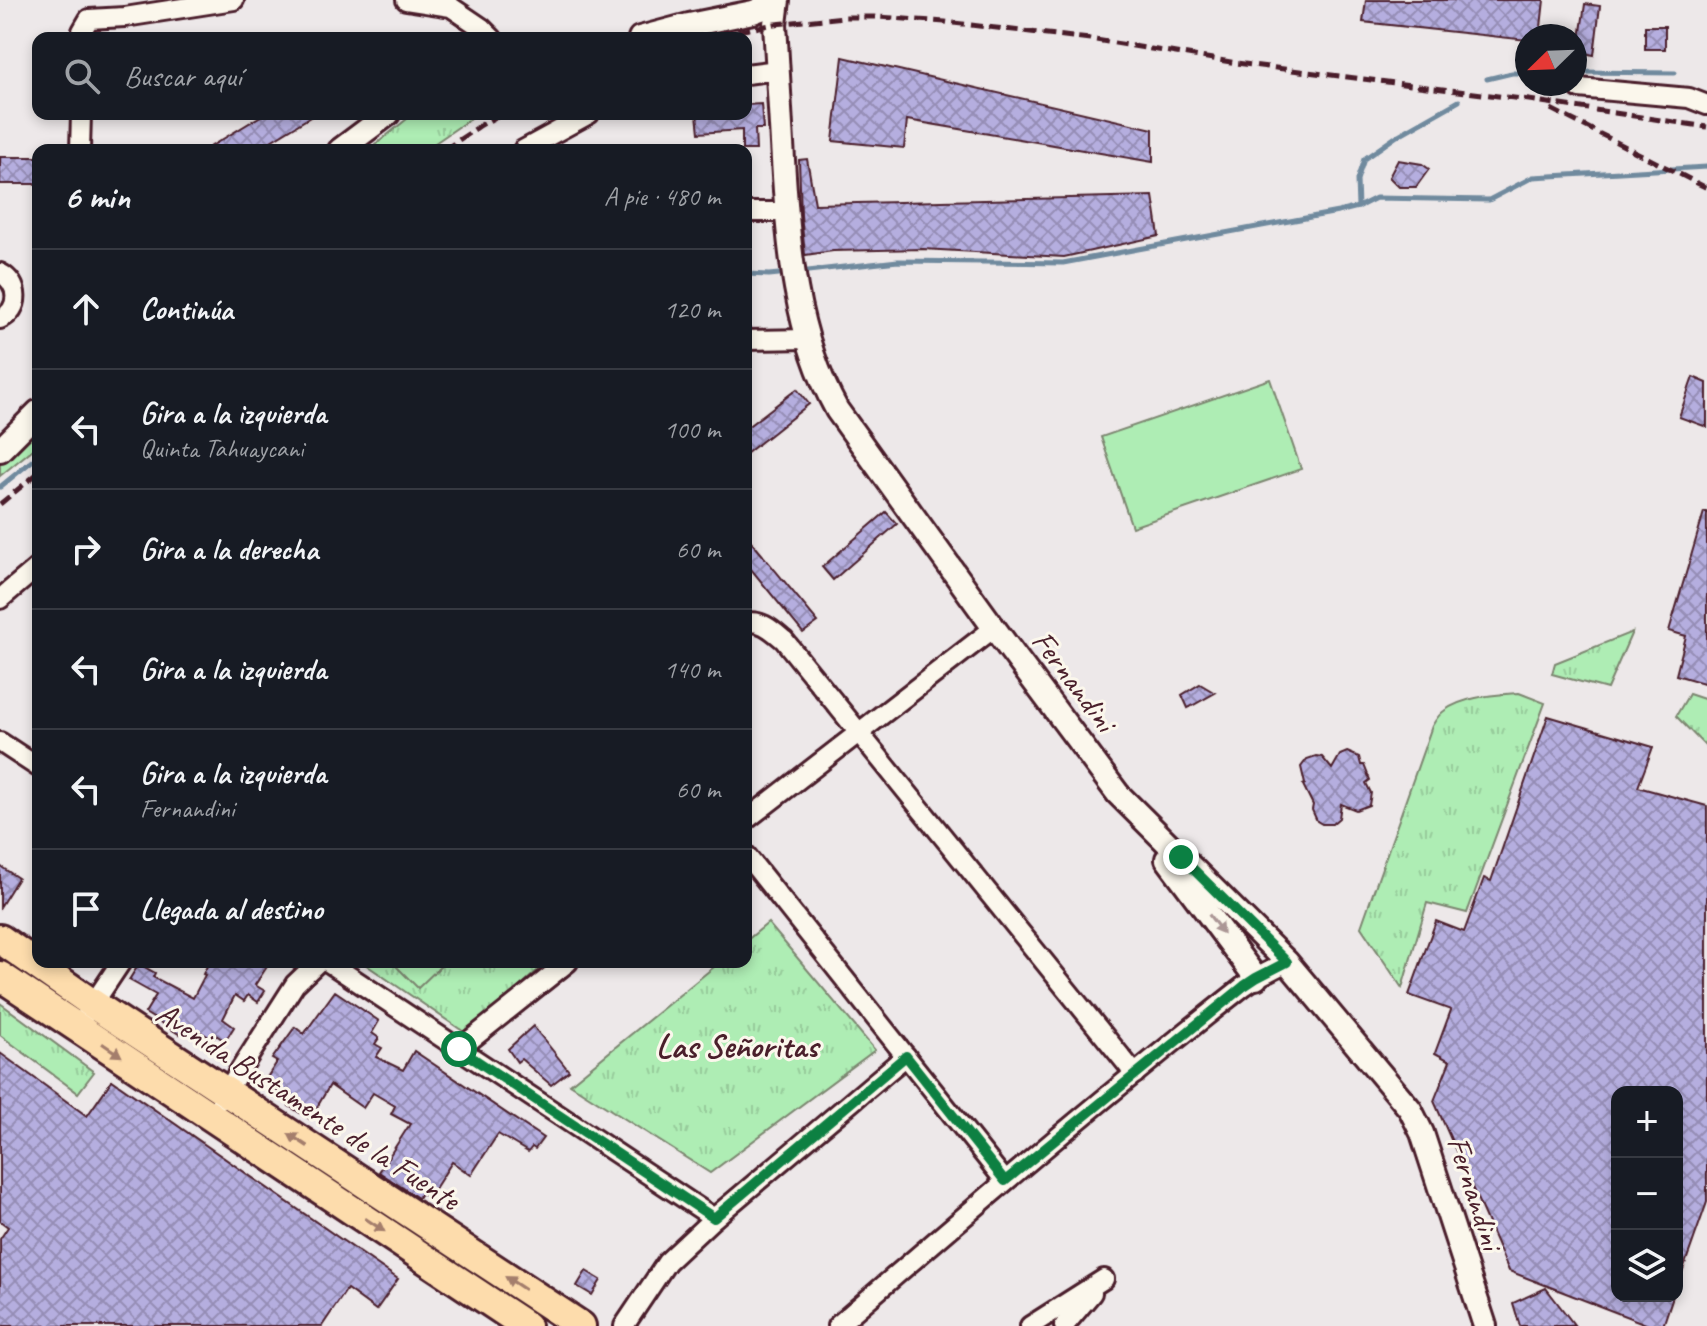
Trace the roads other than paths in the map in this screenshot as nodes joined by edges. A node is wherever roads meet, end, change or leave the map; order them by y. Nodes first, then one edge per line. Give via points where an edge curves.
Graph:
1 (234, 0) edge
2 (406, 0) edge
3 (768, 0) edge
4 (778, 0) edge
5 (82, 32) edge
6 (486, 32) edge
7 (663, 32) edge
8 (778, 70) junction
9 (752, 73) edge
10 (1587, 89) edge
11 (1707, 105) edge
12 (81, 120) edge
13 (380, 120) edge
14 (578, 120) edge
15 (80, 144) edge
16 (348, 144) edge
17 (534, 144) edge
18 (752, 212) edge
19 (786, 212) junction
20 (0, 273) edge
21 (0, 319) edge
22 (808, 339) junction
23 (752, 340) edge
24 (32, 406) edge
25 (32, 418) edge
26 (0, 430) edge
27 (0, 450) edge
28 (32, 572) edge
29 (0, 599) edge
30 (752, 620) edge
31 (994, 628) junction
32 (859, 734) junction
33 (0, 742) edge
34 (32, 763) edge
35 (1118, 794) junction
36 (752, 815) edge
37 (752, 863) edge
38 (0, 939) edge
39 (1287, 962) junction
40 (32, 968) edge
41 (32, 968) edge
42 (117, 968) edge
43 (312, 968) edge
44 (337, 968) edge
45 (560, 968) edge
46 (0, 976) edge
47 (1256, 978) junction
48 (85, 1016) junction
49 (459, 1049) junction
50 (906, 1056) junction
51 (1135, 1074) junction
52 (226, 1092) junction
53 (210, 1116) junction
54 (1005, 1181) junction
55 (714, 1218) junction
56 (526, 1326) edge
57 (581, 1326) edge
58 (624, 1326) edge
59 (837, 1326) edge
60 (1030, 1326) edge
61 (1064, 1326) edge
62 (1485, 1326) edge

1 - 5 street via 89,19
2 - 6 street via 451,7
3 - 7 street via 753,12
4 - 8 street, Fernandini
8 - 9 street
8 - 19 street, Fernandini
10 - 11 street via 1689,98
12 - 15 street
13 - 16 street
14 - 17 street
18 - 19 street
19 - 22 street, Fernandini
20 - 21 street via 15,289 16,304
22 - 23 street
22 - 31 street, Fernandini via 837,410
24 - 26 street
25 - 27 street
28 - 29 street
30 - 32 street via 784,640
31 - 32 street
31 - 35 street, Fernandini
32 - 36 street
32 - 51 street
33 - 34 street
35 - 39 street, Fernandini
35 -> 47 street
37 - 50 street
38 - 41 main road, Avenida Bustamente de la Fuente
39 - 47 street
39 - 62 street, Fernandini via 1417,1119
40 - 48 main road, Avenida Bustamente de la Fuente
42 - 48 street
43 - 52 street via 295,984
44 - 49 street
45 - 49 street
46 - 48 main road, Avenida Bustamente de la Fuente
47 - 51 street
48 - 52 main road, Avenida Bustamente de la Fuente
48 -> 53 main road, Avenida Bustamente de la Fuente
49 - 55 street
50 - 54 street
50 - 55 street
51 - 54 street
52 - 53 street
57 -> 52 main road, Avenida Bustamente de la Fuente
53 -> 56 main road, Avenida Bustamente de la Fuente
54 - 59 street
55 - 58 street via 667,1262
60 - 61 street via 1104,1279

